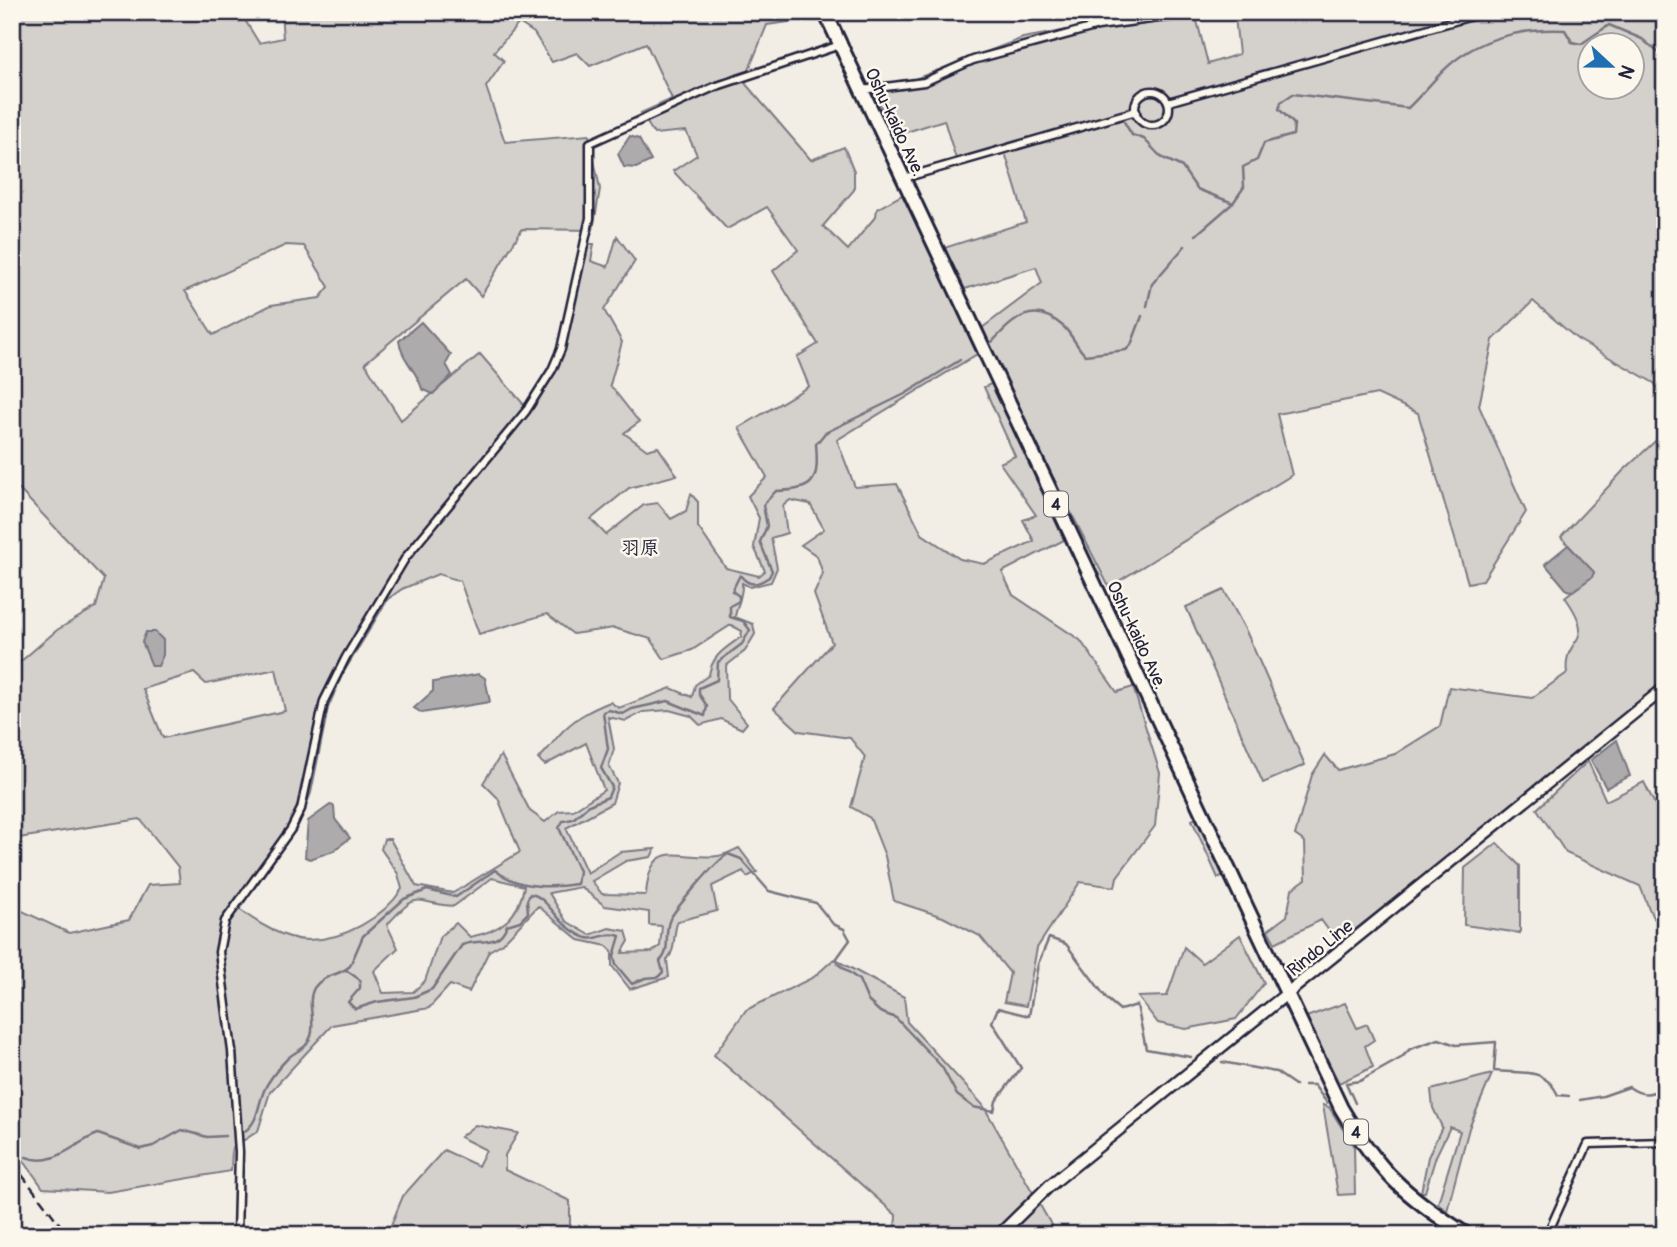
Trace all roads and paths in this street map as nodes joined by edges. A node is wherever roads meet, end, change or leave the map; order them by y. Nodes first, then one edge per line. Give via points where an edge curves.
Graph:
1 (825, 12) edge
2 (1259, 12) edge
3 (1486, 12) edge
4 (840, 45) junction
5 (862, 90) junction
6 (1168, 102) junction
7 (1136, 111) junction
8 (902, 179) junction
9 (1665, 688) edge
10 (1286, 996) junction
11 (1665, 1142) edge
12 (237, 1235) edge
13 (999, 1235) edge
14 (1467, 1235) edge
15 (1547, 1235) edge

1 - 4 highway, Oshu-kaido Ave. / 4
2 - 5 street via 1098,26 973,60 924,82
3 - 6 street
4 - 5 highway, Oshu-kaido Ave. / 4
4 - 12 street via 714,87 590,143 590,218 561,349 552,370 526,411 407,557 346,657 324,701 301,809 225,921 219,952 239,1152
5 - 8 highway, Oshu-kaido Ave. / 4
6 - 7 street via 1157,92 1146,92
6 - 7 street via 1168,114 1156,124 1141,120
7 - 8 street
8 - 10 highway, Oshu-kaido Ave. / 4
9 - 10 street, Rindo Line
10 - 13 street, Rindo Line via 1049,1186
10 - 14 highway, Oshu-kaido Ave. / 4 via 1365,1149 1405,1192
11 - 15 street via 1588,1144

